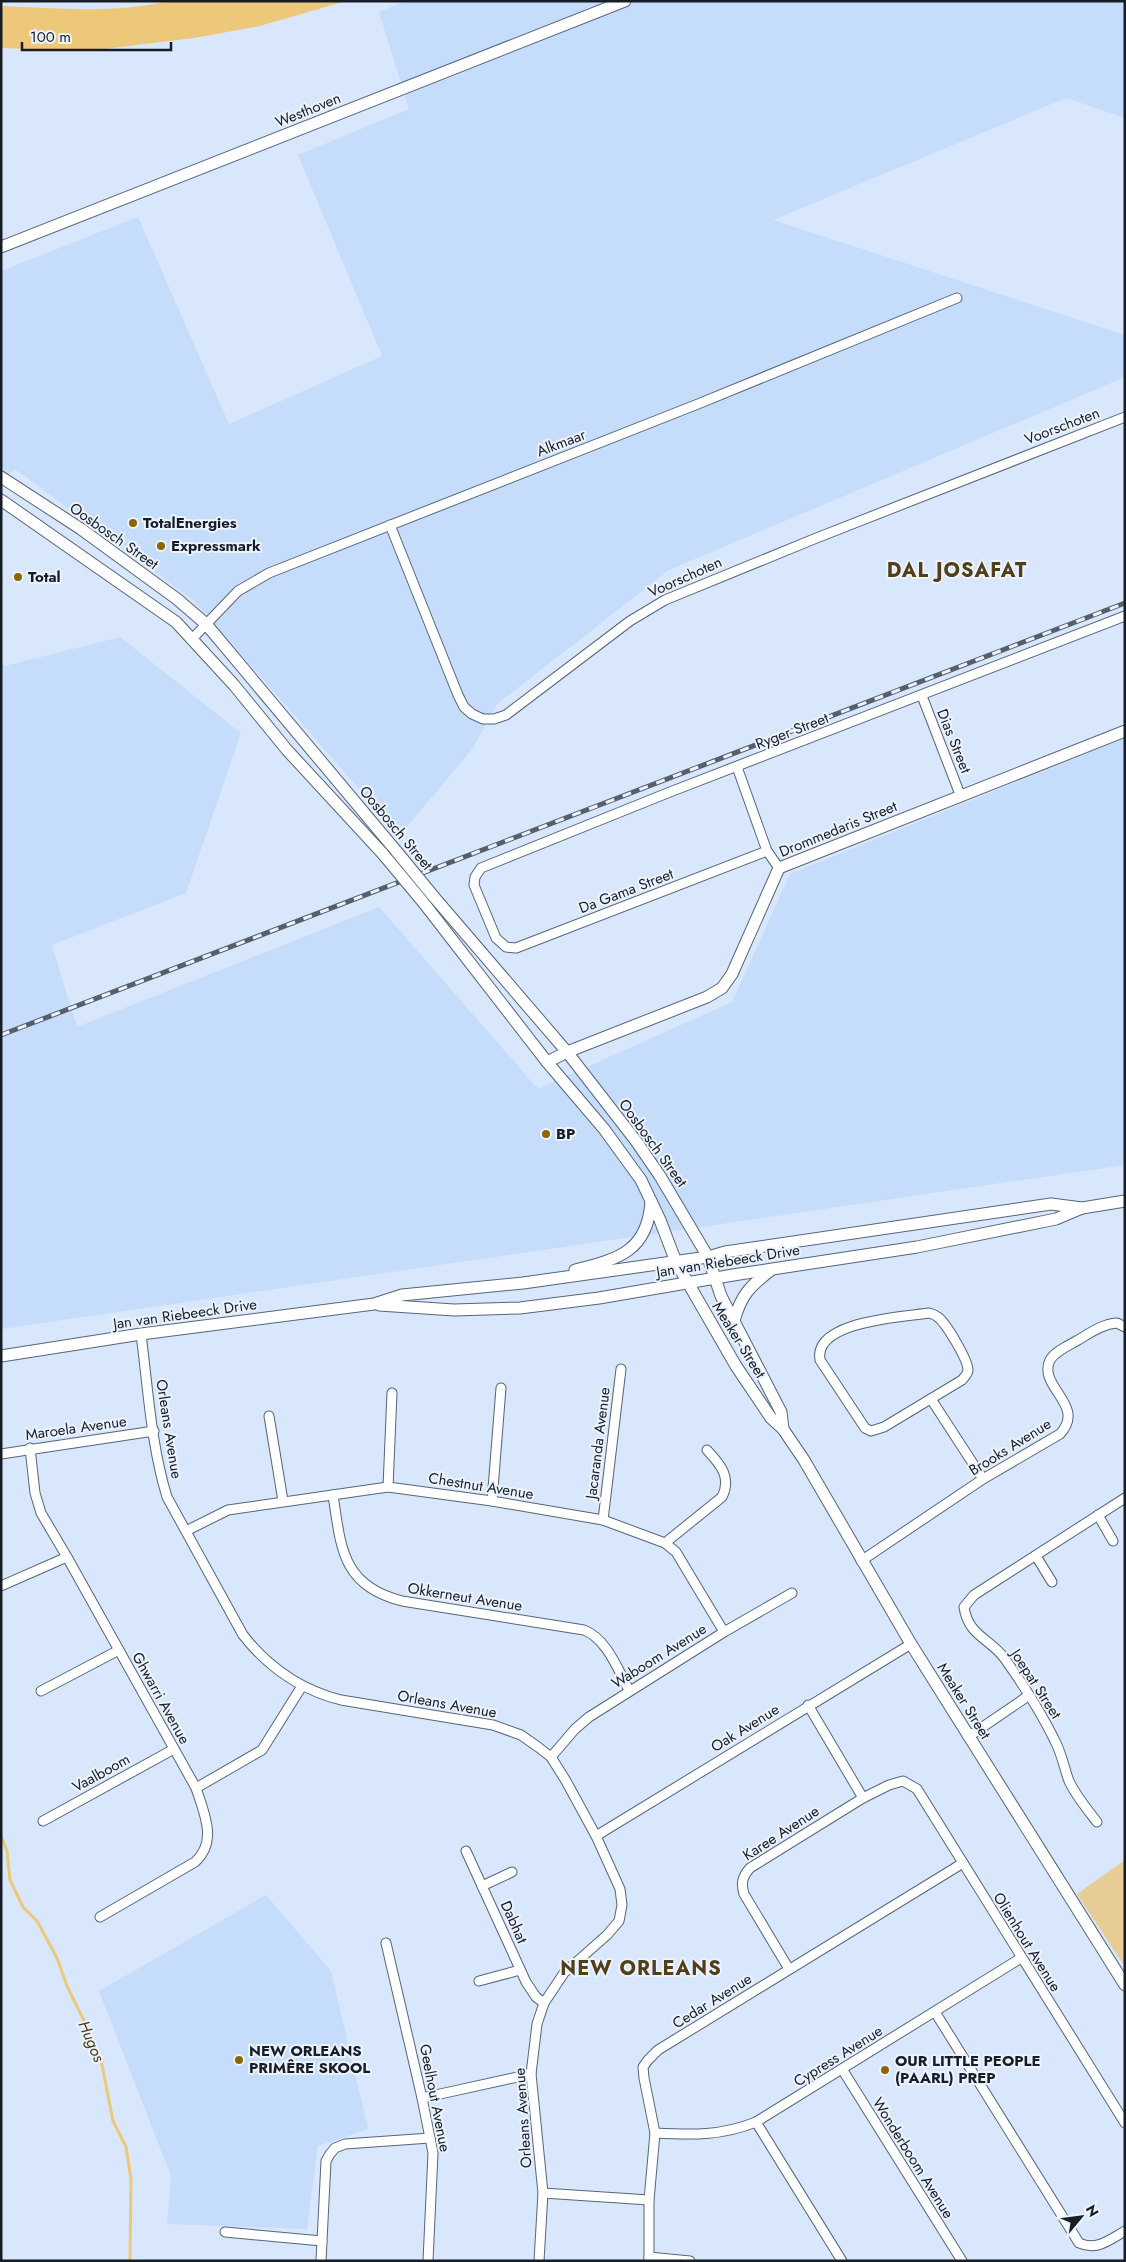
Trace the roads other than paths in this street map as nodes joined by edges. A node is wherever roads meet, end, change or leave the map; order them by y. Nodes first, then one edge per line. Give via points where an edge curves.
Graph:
1 (625, 1) edge
2 (1, 247) edge
3 (957, 298) dead end
4 (1125, 417) edge
5 (1, 477) edge
6 (1, 500) edge
7 (390, 525) junction
8 (1125, 616) edge
9 (206, 624) junction
10 (192, 639) junction
11 (922, 696) junction
12 (1125, 732) edge
13 (737, 767) junction
14 (962, 796) junction
15 (767, 851) junction
16 (779, 868) junction
17 (496, 938) joint
18 (567, 1052) junction
19 (547, 1062) junction
20 (651, 1200) junction
21 (1125, 1201) edge
22 (1082, 1208) junction
23 (708, 1257) junction
24 (676, 1262) junction
25 (772, 1269) junction
26 (715, 1278) junction
27 (687, 1283) junction
28 (523, 1284) junction
29 (374, 1304) junction
30 (734, 1321) junction
31 (1125, 1327) edge
32 (141, 1334) junction
33 (1, 1356) edge
34 (621, 1369) dead end
35 (501, 1388) dead end
36 (392, 1393) dead end
37 (931, 1399) junction
38 (269, 1416) dead end
39 (783, 1429) junction
40 (154, 1431) junction
41 (30, 1448) junction
42 (707, 1450) dead end
43 (1, 1454) edge
44 (983, 1479) junction
45 (388, 1487) junction
46 (332, 1495) junction
47 (1125, 1498) edge
48 (283, 1501) junction
49 (492, 1501) junction
50 (1098, 1515) junction
51 (602, 1520) junction
52 (186, 1531) junction
53 (1114, 1541) dead end
54 (665, 1543) junction
55 (1036, 1556) junction
56 (67, 1557) junction
57 (861, 1561) junction
58 (1052, 1582) dead end
59 (1, 1586) edge
60 (792, 1593) dead end
61 (724, 1632) junction
62 (911, 1644) junction
63 (119, 1650) junction
64 (302, 1686) junction
65 (629, 1690) junction
66 (41, 1691) dead end
67 (1028, 1696) junction
68 (808, 1705) junction
69 (968, 1737) junction
70 (174, 1749) junction
71 (551, 1757) junction
72 (903, 1780) joint
73 (196, 1788) junction
74 (863, 1798) junction
75 (42, 1820) dead end
76 (1097, 1822) dead end
77 (596, 1836) junction
78 (466, 1851) dead end
79 (962, 1863) junction
80 (512, 1872) dead end
81 (482, 1886) junction
82 (100, 1917) dead end
83 (386, 1943) dead end
84 (1021, 1958) junction
85 (789, 1969) junction
86 (520, 1970) junction
87 (479, 1981) dead end
88 (1125, 1985) edge
89 (544, 2003) junction
90 (935, 2012) junction
91 (842, 2069) junction
92 (531, 2074) junction
93 (422, 2098) junction
94 (756, 2122) junction
95 (1125, 2123) edge
96 (655, 2133) junction
97 (430, 2138) junction
98 (543, 2192) junction
99 (649, 2200) junction
100 (225, 2232) dead end
101 (1125, 2232) edge
102 (322, 2241) junction
103 (649, 2259) edge
104 (321, 2261) edge
105 (428, 2261) edge
106 (539, 2261) edge
107 (690, 2261) edge
108 (842, 2261) edge
109 (962, 2261) edge

1 - 2 main road, Westhoven
3 - 7 street, Alkmaar
4 - 7 street, Voorschoten via 665,600 630,621 518,708 494,719 472,714 461,701
5 - 9 main road, Oosbosch Street via 89,535
6 - 10 main road, Oosbosch Street via 176,622
7 - 9 street, Alkmaar via 252,581 238,590
8 - 11 street, Ryger Street
9 - 10 street, Alkmaar
9 - 18 main road, Oosbosch Street, bridge
10 - 19 main road, Oosbosch Street, bridge via 287,750 383,854
11 - 13 street, Ryger Street
11 - 14 street, Dias Street
12 - 14 main road, Drommedaris Street
13 - 15 street
13 - 17 street, Ryger Street via 481,868 474,885
14 - 16 main road, Drommedaris Street
15 - 16 street
15 - 17 street, Da Gama Street via 516,948 506,947
16 - 18 main road, Drommedaris Street via 732,974 722,988 707,997
18 - 19 main road, Drommedaris Street
18 - 23 main road, Oosbosch Street via 641,1148
19 - 20 main road, Oosbosch Street via 622,1152
20 - 24 main road, Oosbosch Street
20 - 28 main road via 645,1234 631,1249 579,1269
21 - 22 main road, Jan van Riebeeck Drive
22 - 23 main road, Jan van Riebeeck Drive via 1051,1204
22 - 25 main road, Jan van Riebeeck Drive via 1056,1219 917,1247
23 - 24 main road, Jan van Riebeeck Drive
23 - 26 main road, Meaker Street
24 - 27 main road, Meaker Street
24 - 28 main road, Jan van Riebeeck Drive
25 - 26 main road, Jan van Riebeeck Drive
25 - 30 main road via 750,1287 738,1303
26 - 27 main road, Jan van Riebeeck Drive
26 - 30 main road, Meaker Street
27 - 29 main road, Jan van Riebeeck Drive via 520,1308 454,1310
27 - 39 main road, Meaker Street via 741,1373 771,1418
28 - 29 main road, Jan van Riebeeck Drive via 402,1295
29 - 32 main road, Jan van Riebeeck Drive
30 - 39 main road, Meaker Street via 781,1412
31 - 44 street, Brooks Avenue via 1116,1323 1100,1327 1057,1353 1048,1368 1050,1379 1068,1410 1066,1427 1060,1434
32 - 33 main road, Jan van Riebeeck Drive
32 - 40 street, Orleans Avenue
34 - 51 street, Jacaranda Avenue
35 - 49 street
36 - 45 street
37 - 37 street via 877,1430 865,1428 820,1360 820,1346 826,1339 854,1325 929,1313 935,1315 946,1326 968,1368 962,1380
37 - 44 street
38 - 48 street
39 - 57 main road, Meaker Street
40 - 41 street, Maroela Avenue
40 - 52 street, Orleans Avenue via 167,1497
41 - 43 street, Maroela Avenue
41 - 56 street, Ghwarri Avenue via 37,1504
42 - 54 street via 724,1472 726,1489 722,1496
44 - 57 street, Brooks Avenue
45 - 46 street, Chestnut Avenue
45 - 49 street, Chestnut Avenue
46 - 48 street, Chestnut Avenue
46 - 65 street, Okkerneut Avenue via 345,1558 356,1576 368,1587 384,1597 402,1601 593,1633
47 - 50 street, Joepat Street
48 - 52 street, Chestnut Avenue via 228,1510
49 - 51 street, Chestnut Avenue
50 - 53 street
50 - 55 street, Joepat Street
51 - 54 street, Chestnut Avenue
52 - 64 street, Orleans Avenue via 243,1635 278,1671
54 - 61 street, Chestnut Avenue via 685,1564
55 - 58 street
55 - 67 street, Joepat Street via 974,1595 964,1607 965,1615 978,1636 1005,1659
56 - 59 street
56 - 63 street, Ghwarri Avenue
57 - 62 main road, Meaker Street
60 - 61 street, Waboom Avenue
61 - 65 street, Waboom Avenue
62 - 68 street, Oak Avenue
62 - 69 main road, Meaker Street
63 - 66 street
63 - 70 street, Ghwarri Avenue
64 - 71 street, Orleans Avenue via 341,1700 493,1725 521,1735
64 - 73 street via 262,1750
65 - 71 street, Waboom Avenue via 582,1722
67 - 69 street
67 - 76 street, Joepat Street via 1055,1740 1075,1793
68 - 74 street
68 - 77 street, Oak Avenue
69 - 88 main road, Meaker Street
70 - 73 street, Ghwarri Avenue
70 - 75 street, Vaalboom
71 - 77 street, Orleans Avenue
72 - 74 street, Karee Avenue
72 - 79 street, Olienhout Avenue via 917,1789
73 - 82 street, Ghwarri Avenue via 208,1832 203,1855
74 - 85 street, Karee Avenue via 743,1875 744,1894
77 - 89 street, Orleans Avenue via 620,1889 619,1921 564,1973
78 - 81 street, Dabhat
79 - 84 street, Olienhout Avenue
79 - 85 street, Cedar Avenue
80 - 81 street
81 - 86 street, Dabhat
83 - 93 street, Geelhout Avenue
84 - 90 street, Cypress Avenue
84 - 95 street, Olienhout Avenue
85 - 96 street, Cedar Avenue via 658,2050 648,2060 644,2078
86 - 87 street
86 - 89 street, Dabhat via 531,1990
89 - 92 street, Orleans Avenue via 537,2024
90 - 91 street, Cypress Avenue
90 - 101 street via 1079,2243 1096,2247
91 - 94 street, Cypress Avenue
91 - 109 street, Wonderboom Avenue
92 - 93 street
92 - 98 street, Orleans Avenue
93 - 97 street, Geelhout Avenue
94 - 96 street, Cypress Avenue via 726,2132 702,2135
94 - 108 street
96 - 99 street, Cedar Avenue
97 - 102 street via 344,2144 330,2154 326,2161
97 - 105 street, Geelhout Avenue via 434,2166
98 - 99 street
98 - 106 street, Orleans Avenue
99 - 103 street, Cedar Avenue
100 - 102 street
102 - 104 street
103 - 107 street, Cedar Avenue

